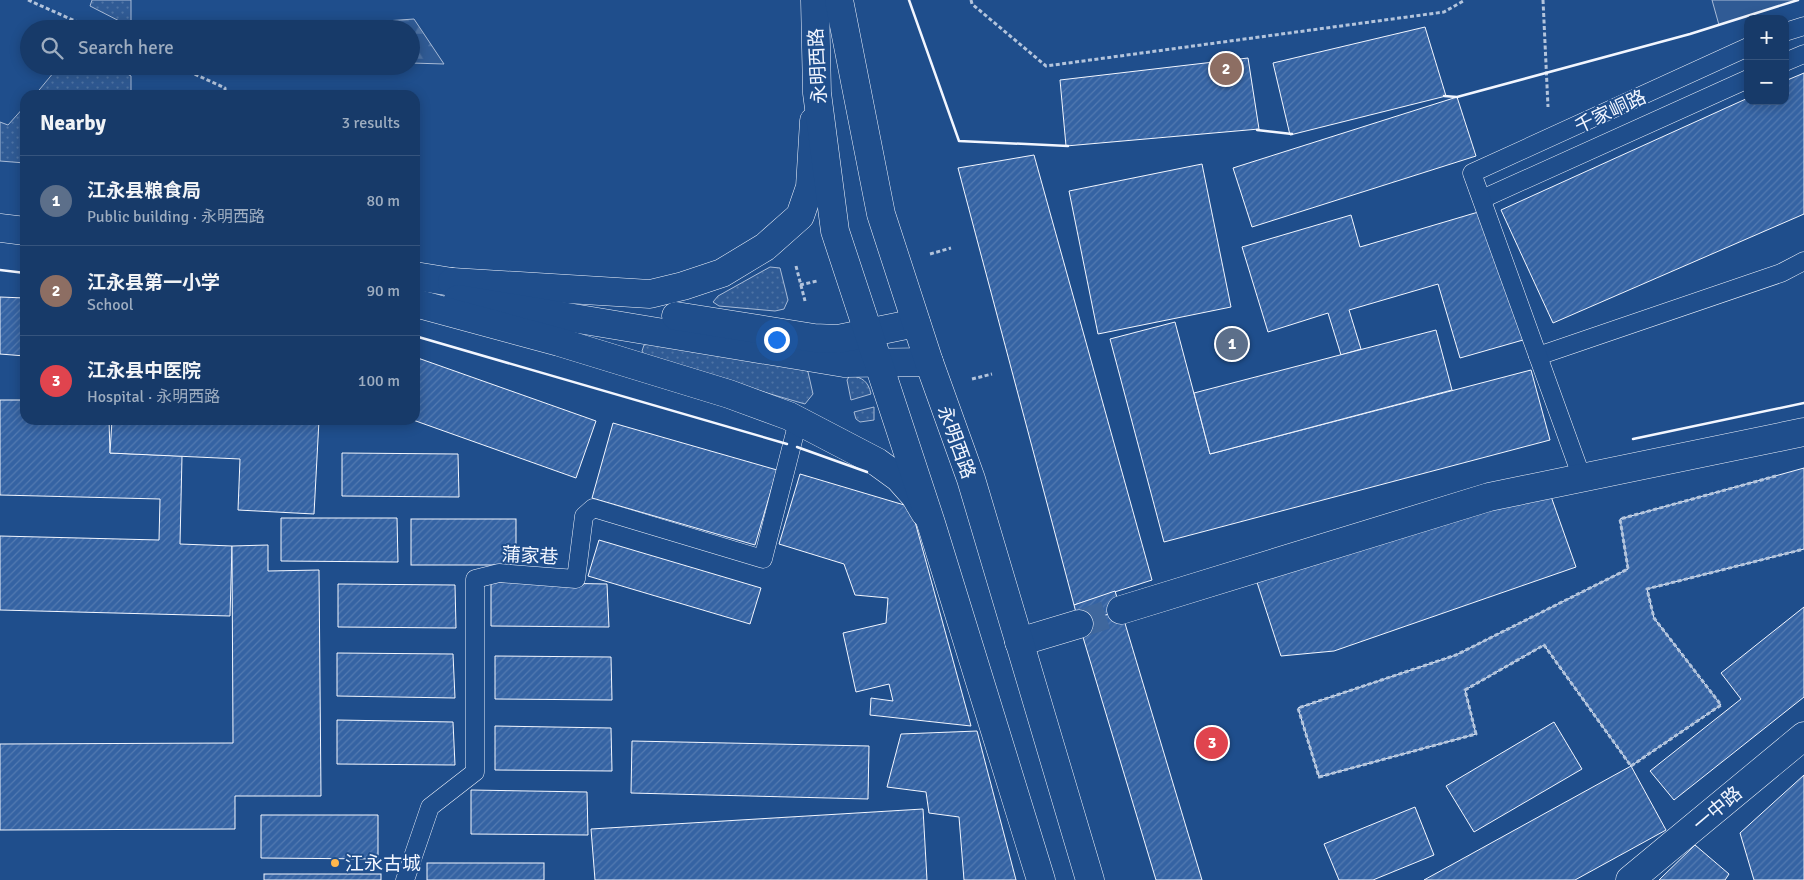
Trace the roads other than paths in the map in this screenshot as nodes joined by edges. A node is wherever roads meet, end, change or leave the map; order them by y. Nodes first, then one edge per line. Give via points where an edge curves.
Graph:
1 (815, 0) edge
2 (838, 0) edge
3 (1804, 26) edge
4 (1789, 31) edge
5 (1744, 50) edge
6 (1804, 54) edge
7 (1789, 60) edge
8 (816, 77) junction
9 (1744, 81) edge
10 (1482, 199) junction
11 (0, 228) edge
12 (20, 230) edge
13 (1804, 262) edge
14 (420, 277) edge
15 (452, 282) junction
16 (420, 293) edge
17 (420, 304) edge
18 (916, 323) junction
19 (868, 334) junction
20 (1538, 356) junction
21 (929, 362) junction
22 (880, 364) junction
23 (798, 421) junction
24 (1804, 432) edge
25 (1582, 478) junction
26 (931, 523) junction
27 (1120, 610) tunnel mouth
28 (1080, 624) tunnel mouth
29 (1019, 642) junction
30 (1804, 736) edge
31 (405, 880) edge
32 (1041, 880) edge
33 (1090, 880) edge
34 (1630, 880) edge

1 - 8 main road, 永明西路
2 - 18 main road, 永明西路 via 881,214
3 - 4 lane
5 - 10 lane, 千家峒路 via 1472,173
6 - 7 lane
8 - 15 main road via 810,187 800,216 770,243 722,273 650,294
8 - 19 main road, 永明西路 via 835,232
9 - 10 lane, 千家峒路
10 - 20 lane
11 - 12 main road
13 - 20 lane via 1781,273
14 - 15 main road
15 - 19 main road via 814,338 838,339
16 - 22 main road via 836,362
17 - 23 main road via 559,342 719,392
18 - 19 main road
18 - 21 main road, 永明西路
19 - 22 main road, 永明西路
20 - 25 lane
21 - 22 main road
21 - 29 main road, 永明西路 via 971,479
22 - 26 main road, 永明西路
23 - 26 main road via 877,462 899,478 915,496
23 - 31 lane, 蒲家巷 via 763,559 593,508 584,516 576,579 498,572 475,579 475,772 430,807
24 - 25 main road
25 - 27 main road via 1489,497
26 - 32 main road, 永明西路
28 - 29 main road
29 - 33 main road, 永明西路
30 - 34 main road, 一中路

